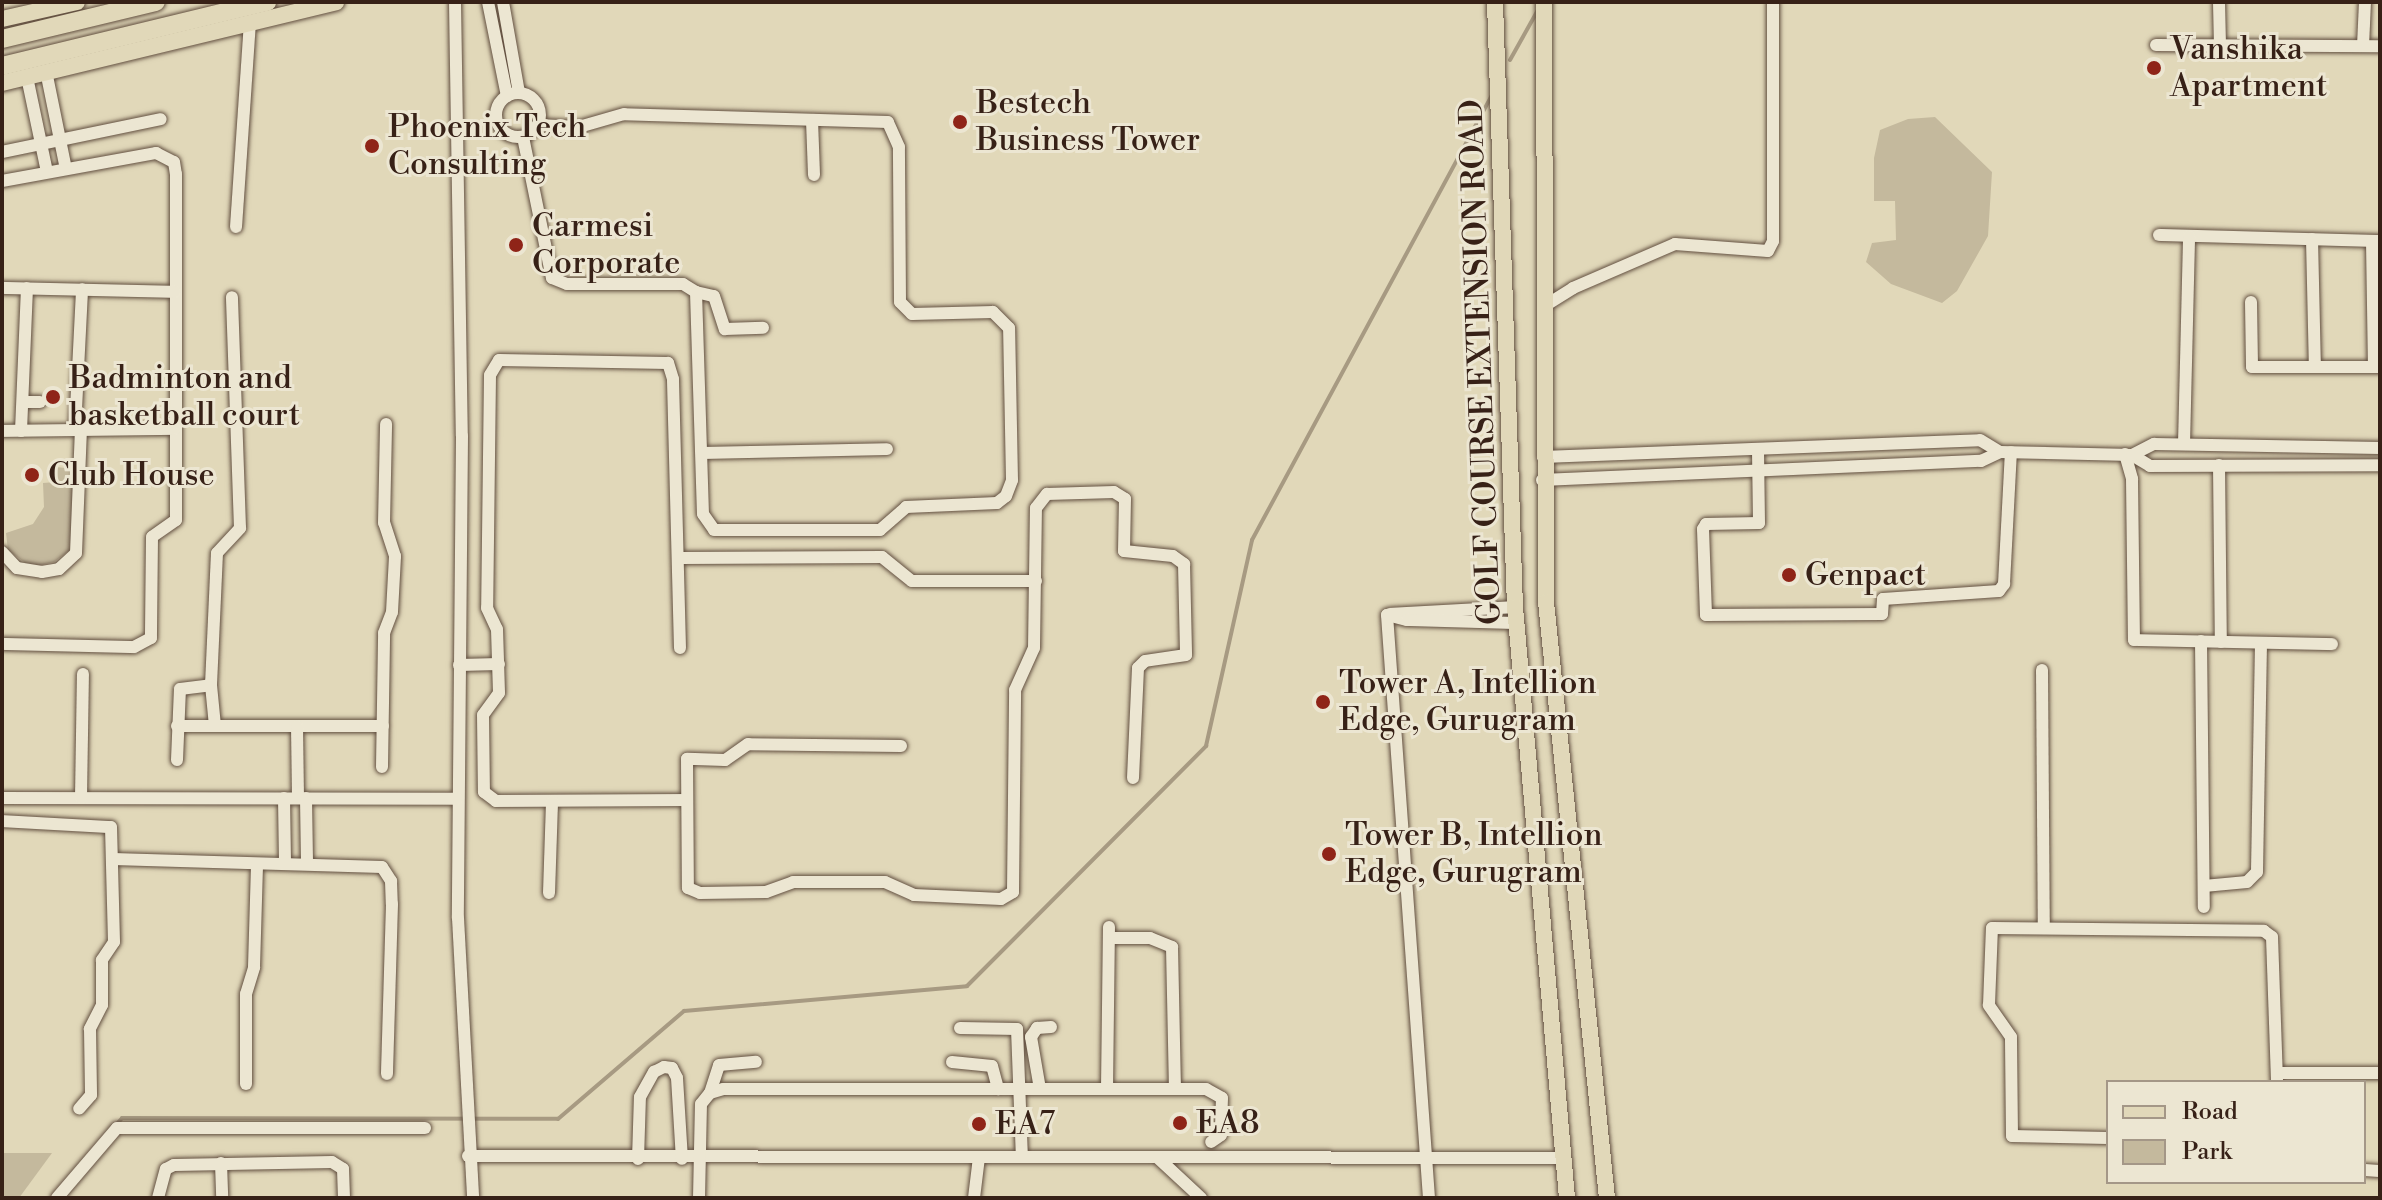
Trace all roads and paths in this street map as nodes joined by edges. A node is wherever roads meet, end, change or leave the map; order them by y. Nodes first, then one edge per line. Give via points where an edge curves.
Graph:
1 (77, 2) edge
2 (156, 2) edge
3 (267, 2) edge
4 (336, 2) edge
5 (455, 2) edge
6 (488, 2) edge
7 (503, 2) edge
8 (1495, 2) edge
9 (1544, 2) edge
10 (1773, 2) edge
11 (2219, 2) edge
12 (2365, 2) edge
13 (2, 19) edge
14 (250, 22) junction
15 (2, 39) edge
16 (2156, 45) dead end
17 (2220, 46) junction
18 (2363, 46) junction
19 (2380, 46) edge
20 (2, 66) edge
21 (46, 71) junction
22 (27, 77) junction
23 (2, 83) edge
24 (513, 95) junction
25 (161, 119) dead end
26 (812, 120) junction
27 (538, 125) junction
28 (523, 137) junction
29 (61, 140) junction
30 (42, 143) junction
31 (2, 152) edge
32 (66, 169) junction
33 (47, 172) junction
34 (814, 175) dead end
35 (2, 181) edge
36 (236, 227) dead end
37 (2159, 235) dead end
38 (2189, 236) junction
39 (2312, 239) junction
40 (2376, 241) edge
41 (2, 288) edge
42 (27, 288) junction
43 (82, 289) junction
44 (175, 292) junction
45 (696, 292) junction
46 (232, 297) dead end
47 (2251, 302) dead end
48 (1543, 307) junction
49 (763, 328) dead end
50 (2315, 367) junction
51 (2377, 367) edge
52 (23, 402) junction
53 (40, 402) dead end
54 (386, 424) dead end
55 (174, 429) junction
56 (78, 430) junction
57 (2, 431) edge
58 (21, 431) junction
59 (2184, 444) junction
60 (2380, 448) edge
61 (887, 449) dead end
62 (1758, 451) junction
63 (1714, 452) junction
64 (2006, 452) junction
65 (702, 453) junction
66 (2129, 454) junction
67 (1543, 457) junction
68 (2219, 465) junction
69 (2380, 465) edge
70 (1758, 471) junction
71 (1715, 472) junction
72 (1542, 480) junction
73 (2, 552) edge
74 (680, 558) junction
75 (1036, 581) junction
76 (1516, 615) junction
77 (2201, 641) junction
78 (2221, 642) junction
79 (2261, 643) junction
80 (2, 644) edge
81 (2332, 644) dead end
82 (680, 648) dead end
83 (499, 664) junction
84 (459, 665) junction
85 (2042, 670) dead end
86 (83, 674) dead end
87 (211, 685) junction
88 (177, 726) junction
89 (215, 726) junction
90 (297, 726) junction
91 (383, 726) junction
92 (901, 746) dead end
93 (177, 760) dead end
94 (382, 767) dead end
95 (1133, 778) dead end
96 (2, 798) edge
97 (81, 798) junction
98 (296, 798) junction
99 (457, 799) junction
100 (684, 800) junction
101 (552, 802) junction
102 (2, 821) edge
103 (113, 859) junction
104 (285, 862) junction
105 (307, 862) junction
106 (257, 864) junction
107 (2204, 886) junction
108 (549, 893) dead end
109 (2204, 907) dead end
110 (2044, 928) junction
111 (1051, 1027) dead end
112 (960, 1028) dead end
113 (756, 1062) dead end
114 (952, 1062) dead end
115 (2380, 1073) edge
116 (387, 1074) dead end
117 (2277, 1078) edge
118 (246, 1084) dead end
119 (1175, 1088) junction
120 (998, 1089) junction
121 (1020, 1089) junction
122 (1040, 1089) junction
123 (1107, 1089) junction
124 (710, 1093) junction
125 (79, 1109) dead end
126 (425, 1128) dead end
127 (2106, 1138) edge
128 (1211, 1142) dead end
129 (468, 1156) junction
130 (979, 1157) junction
131 (1022, 1157) junction
132 (1158, 1158) junction
133 (1564, 1158) junction
134 (638, 1159) junction
135 (682, 1159) junction
136 (699, 1159) junction
137 (1427, 1159) junction
138 (221, 1163) junction
139 (57, 1198) edge
140 (158, 1198) edge
141 (222, 1198) edge
142 (344, 1198) edge
143 (473, 1198) edge
144 (699, 1198) edge
145 (974, 1198) edge
146 (1201, 1198) edge
147 (1429, 1198) edge
148 (1567, 1198) edge
149 (1607, 1198) edge

1 - 13 main road
2 - 15 highway
3 - 20 highway
4 - 14 main road
5 - 84 street via 462,436
6 - 24 street
7 - 24 street
8 - 76 main road, GOLF COURSE EXTENSION ROAD
9 - 48 main road
10 - 48 street via 1773,241 1768,251 1675,244 1573,288
11 - 17 street
12 - 18 street
14 - 21 main road
14 - 36 street
16 - 17 street
17 - 18 street
18 - 19 street
21 - 22 main road
21 - 29 street
22 - 23 main road
22 - 30 street
24 - 27 street via 537,104
24 - 28 street via 498,107 499,127 510,136
25 - 29 street
26 - 27 street via 624,114 579,127
26 - 34 street
26 - 65 street via 888,122 894,128 899,147 897,292 905,309 912,314 993,312 1006,320 1011,489 997,503 906,507 880,530 722,532 714,530 703,514
27 - 28 street
28 - 45 street via 552,278 567,284 683,284
29 - 30 street
29 - 32 street
30 - 31 street
30 - 33 street
32 - 33 street
32 - 44 street via 156,153 174,162
33 - 35 street
37 - 38 street
38 - 39 street
38 - 59 street
39 - 40 street
39 - 50 street
40 - 51 street
41 - 42 street
42 - 43 street
42 - 52 street
43 - 44 street
43 - 56 street
44 - 55 street
45 - 49 street via 714,296 725,329
45 - 65 street
46 - 87 street via 240,528 217,553
47 - 50 street via 2252,367
48 - 67 main road
50 - 51 street
52 - 53 street
52 - 58 street
54 - 91 street via 384,523 395,556 392,612 384,633
55 - 56 street
55 - 80 street via 176,520 152,537 151,638 134,647
56 - 58 street
56 - 73 street via 76,553 59,569 42,572 17,568
57 - 58 street
59 - 60 street
59 - 66 street via 2154,444
61 - 65 street
62 - 63 street
62 - 64 street via 1980,440
62 - 70 street
63 - 67 street
63 - 71 street
64 - 66 street
64 - 70 street via 1981,461
64 - 70 street via 2004,584 1999,591 1883,599 1882,614 1706,615 1703,529 1706,524 1759,523
66 - 68 street via 2150,466
66 - 77 street via 2134,640
67 - 72 main road
68 - 69 street
68 - 78 street
70 - 71 street
71 - 72 street
72 - 149 main road via 1546,602
74 - 75 street via 882,557 912,581
74 - 82 street
74 - 83 street via 673,379 668,363 499,360 490,375 487,608 497,629
75 - 95 street via 1036,508 1047,494 1120,494 1125,499 1124,551 1173,556 1184,564 1186,655 1145,661 1138,668
75 - 100 street via 1034,648 1015,690 1016,886 1008,896 914,895 885,882 793,882 766,892 693,892 684,880
76 - 133 main road, GOLF COURSE EXTENSION ROAD
76 - 137 street via 1407,620 1387,615
77 - 78 street
77 - 107 street
78 - 79 street
79 - 81 street
79 - 107 street via 2257,872 2247,882
83 - 84 street
83 - 101 street via 498,698 483,715 484,792 496,801
84 - 99 street
85 - 110 street
86 - 97 street
87 - 88 street via 180,689
87 - 89 street
88 - 89 street
88 - 93 street
89 - 90 street
90 - 91 street
90 - 98 street
91 - 94 street
92 - 100 street via 748,744 725,760 684,762
96 - 97 street
97 - 98 street
98 - 99 street
98 - 104 street
98 - 105 street
99 - 129 street
100 - 101 street
101 - 108 street
102 - 103 street via 105,825 112,832
103 - 106 street
103 - 125 street via 114,942 102,960 102,1005 90,1029 91,1095
104 - 105 street
104 - 106 street
105 - 116 street via 382,867 388,872 392,924
106 - 118 street via 254,967 246,994
107 - 109 street
110 - 117 street via 2264,931 2272,937
110 - 127 street via 1992,928 1989,1005 2011,1037 2012,1136
111 - 122 street via 1037,1028 1031,1037
112 - 121 street via 1017,1029
113 - 124 street via 719,1065
114 - 120 street via 992,1066
115 - 117 street
119 - 123 street
119 - 123 street via 1172,947 1150,938 1109,933
119 - 128 street via 1220,1094 1222,1131
120 - 121 street
120 - 124 street
121 - 122 street
121 - 131 street
122 - 123 street
124 - 136 street via 701,1104
126 - 139 street via 117,1128
129 - 134 street
129 - 143 street
130 - 131 street
130 - 136 street
130 - 145 street
131 - 132 street
132 - 137 street
132 - 146 street
133 - 137 street
133 - 148 main road, GOLF COURSE EXTENSION ROAD
134 - 135 street
134 - 135 street via 640,1097 656,1070 664,1067 672,1068 677,1078
135 - 136 street
136 - 144 street
137 - 147 street
138 - 140 street via 166,1169
138 - 141 street
138 - 142 street via 337,1163 343,1169

